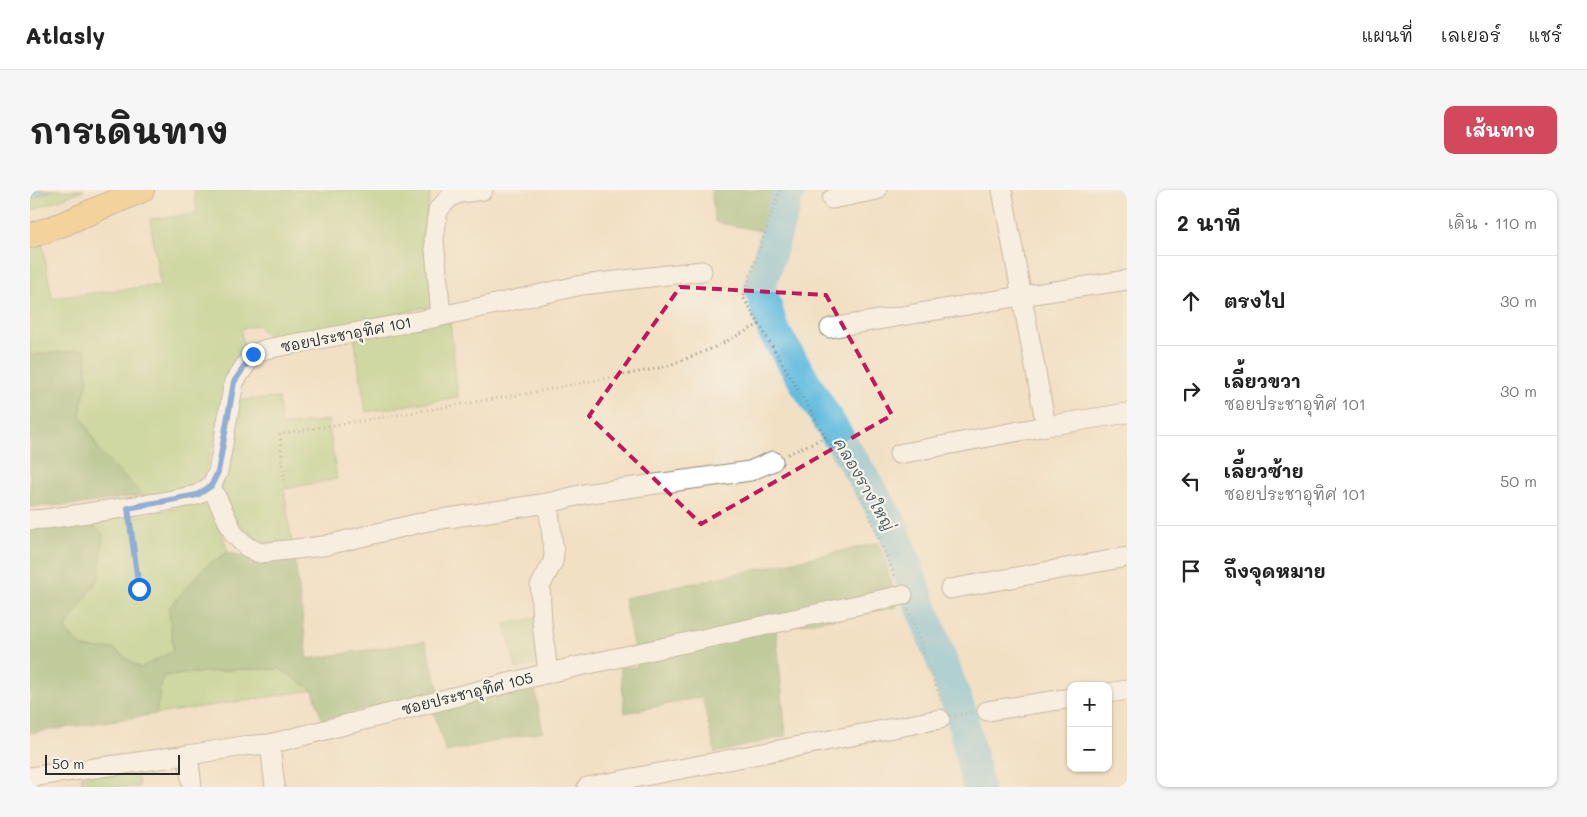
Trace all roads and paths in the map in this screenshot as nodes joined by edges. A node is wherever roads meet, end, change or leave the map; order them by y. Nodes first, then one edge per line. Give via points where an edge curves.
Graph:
1 (142, 190) edge
2 (483, 190) edge
3 (780, 190) edge
4 (878, 190) edge
5 (1002, 190) edge
6 (832, 199) dead end
7 (30, 236) edge
8 (702, 271) dead end
9 (1127, 280) edge
10 (1021, 296) junction
11 (441, 316) junction
12 (760, 324) junction
13 (830, 328) dead end
14 (1127, 413) edge
15 (1046, 426) junction
16 (826, 437) junction
17 (900, 454) dead end
18 (774, 461) joint
19 (284, 480) dead end
20 (211, 486) junction
21 (548, 503) junction
22 (128, 508) junction
23 (30, 520) edge
24 (1127, 557) edge
25 (950, 588) dead end
26 (139, 589) dead end
27 (903, 595) junction
28 (548, 673) junction
29 (1127, 690) edge
30 (1112, 692) edge
31 (1067, 699) edge
32 (987, 710) dead end
33 (938, 720) joint
34 (270, 744) junction
35 (188, 755) junction
36 (30, 777) edge
37 (192, 787) edge
38 (275, 787) edge
39 (587, 787) edge

1 - 7 main road
2 - 11 street via 450,197 438,210 434,240
3 - 12 path via 743,297
4 - 6 street
5 - 10 street
8 - 11 street, ซอยประชาอุทิศ 101 via 582,285
9 - 10 street
10 - 13 street
10 - 15 street
11 - 20 street, ซอยประชาอุทิศ 101 via 253,354 234,382 218,472
12 - 16 path
12 - 19 path via 711,350 665,367 280,434
14 - 15 street
15 - 17 street
16 - 18 path
16 - 27 path via 864,501
18 - 21 street via 750,471 584,494
20 - 21 street via 234,534 247,548 260,553 323,546 428,521
20 - 22 street via 197,495
21 - 28 street via 554,553 553,562 540,586
22 - 23 street
22 - 26 path
24 - 25 street
27 - 28 street, ซอยประชาอุทิศ 105
27 - 33 path via 940,698
28 - 34 street, ซอยประชาอุทิศ 105
29 - 30 street
31 - 32 street
33 - 39 street
34 - 35 street, ซอยประชาอุทิศ 105
34 - 38 street
35 - 36 street, ซอยประชาอุทิศ 105
35 - 37 street

